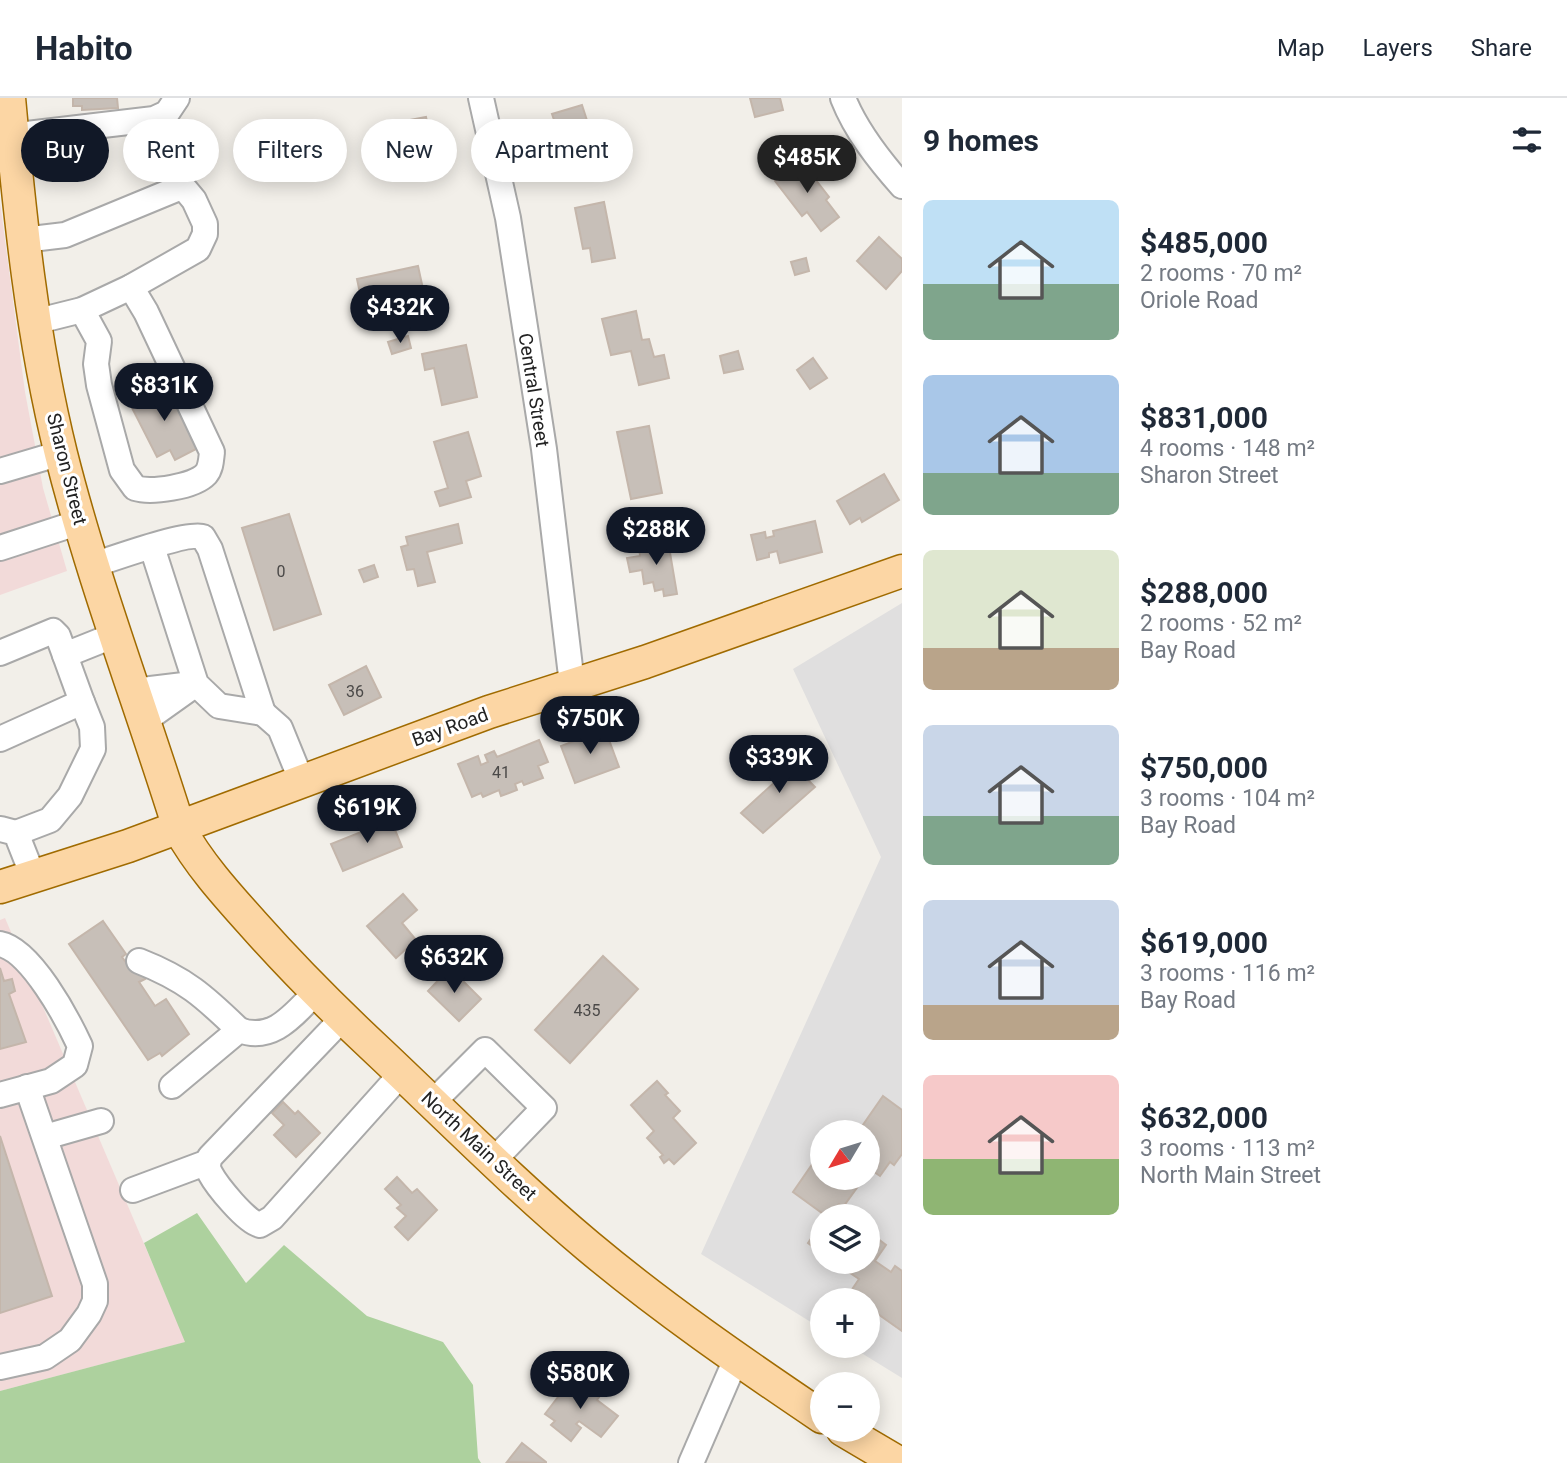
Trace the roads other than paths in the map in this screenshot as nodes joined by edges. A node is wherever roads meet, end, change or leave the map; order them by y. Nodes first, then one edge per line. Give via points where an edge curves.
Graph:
1 (9, 98) edge
2 (177, 98) edge
3 (481, 98) edge
4 (843, 98) edge
5 (6, 137) edge
6 (902, 186) edge
7 (9, 203) edge
8 (23, 240) junction
9 (131, 287) junction
10 (82, 310) junction
11 (34, 322) junction
12 (61, 453) junction
13 (0, 471) edge
14 (80, 522) junction
15 (152, 547) junction
16 (0, 548) edge
17 (93, 565) junction
18 (902, 571) edge
19 (115, 635) junction
20 (0, 653) edge
21 (65, 655) junction
22 (196, 684) junction
23 (572, 684) junction
24 (134, 691) junction
25 (82, 702) junction
26 (264, 713) junction
27 (144, 721) junction
28 (0, 739) edge
29 (302, 782) junction
30 (180, 828) junction
31 (8, 830) edge
32 (33, 876) junction
33 (0, 887) edge
34 (0, 944) edge
35 (139, 961) dead end
36 (316, 992) junction
37 (343, 1018) junction
38 (239, 1030) junction
39 (402, 1073) junction
40 (172, 1086) dead end
41 (27, 1087) junction
42 (0, 1095) edge
43 (432, 1102) junction
44 (101, 1121) dead end
45 (45, 1138) junction
46 (493, 1161) junction
47 (208, 1163) junction
48 (133, 1189) dead end
49 (736, 1359) junction
50 (0, 1367) edge
51 (810, 1409) edge
52 (863, 1442) edge
53 (691, 1463) edge
54 (899, 1463) edge

1 - 5 main road, Sharon Street
2 - 5 street via 167,113 154,118
3 - 23 street, Central Street via 508,218 544,449
4 - 6 street via 869,144
5 - 7 main road, Sharon Street
7 - 8 main road, Sharon Street
8 - 9 street via 65,235 184,188 205,224 202,242 190,255
8 - 11 main road, Sharon Street
9 - 10 street
9 - 10 street via 212,452 207,472 199,480 156,491 135,488 122,470 99,385 99,341
10 - 11 street
11 - 12 main road, Sharon Street
12 - 13 street
12 - 14 main road, Sharon Street
14 - 16 street
14 - 17 main road, Sharon Street
15 - 17 street
15 - 22 street
15 - 26 street via 191,535 208,543
17 - 19 main road, Sharon Street
18 - 23 main road, Bay Road
19 - 21 street
19 - 24 main road, Sharon Street
20 - 21 street via 53,631
21 - 25 street
22 - 24 street
22 - 26 street via 219,706
22 - 27 street
23 - 29 main road, Bay Road
24 - 27 main road, Sharon Street
25 - 28 street
25 - 31 street via 92,727 93,749 70,796 50,820
26 - 29 street via 280,728
27 - 30 main road, Sharon Street
29 - 30 main road, Bay Road
30 - 32 main road, Bay Road
30 - 36 main road, North Main Street via 221,888
31 - 32 street
32 - 33 main road, Bay Road
34 - 41 street via 9,946 39,976 80,1046 75,1065 51,1081
35 - 38 street via 185,982
36 - 37 main road, North Main Street
36 - 38 street via 272,1031 255,1035
37 - 39 main road, North Main Street
37 - 47 street via 213,1151
38 - 40 street
39 - 43 main road, North Main Street
39 - 47 street via 265,1223 247,1219 211,1175
41 - 42 street
41 - 45 street
43 - 46 main road, North Main Street
43 - 46 street via 485,1050 544,1108
44 - 45 street
45 - 50 street via 95,1284 95,1301 80,1329 57,1350
46 - 49 main road, North Main Street via 587,1246
47 - 48 street
49 - 51 main road, North Main Street
49 - 53 street
52 - 54 main road

